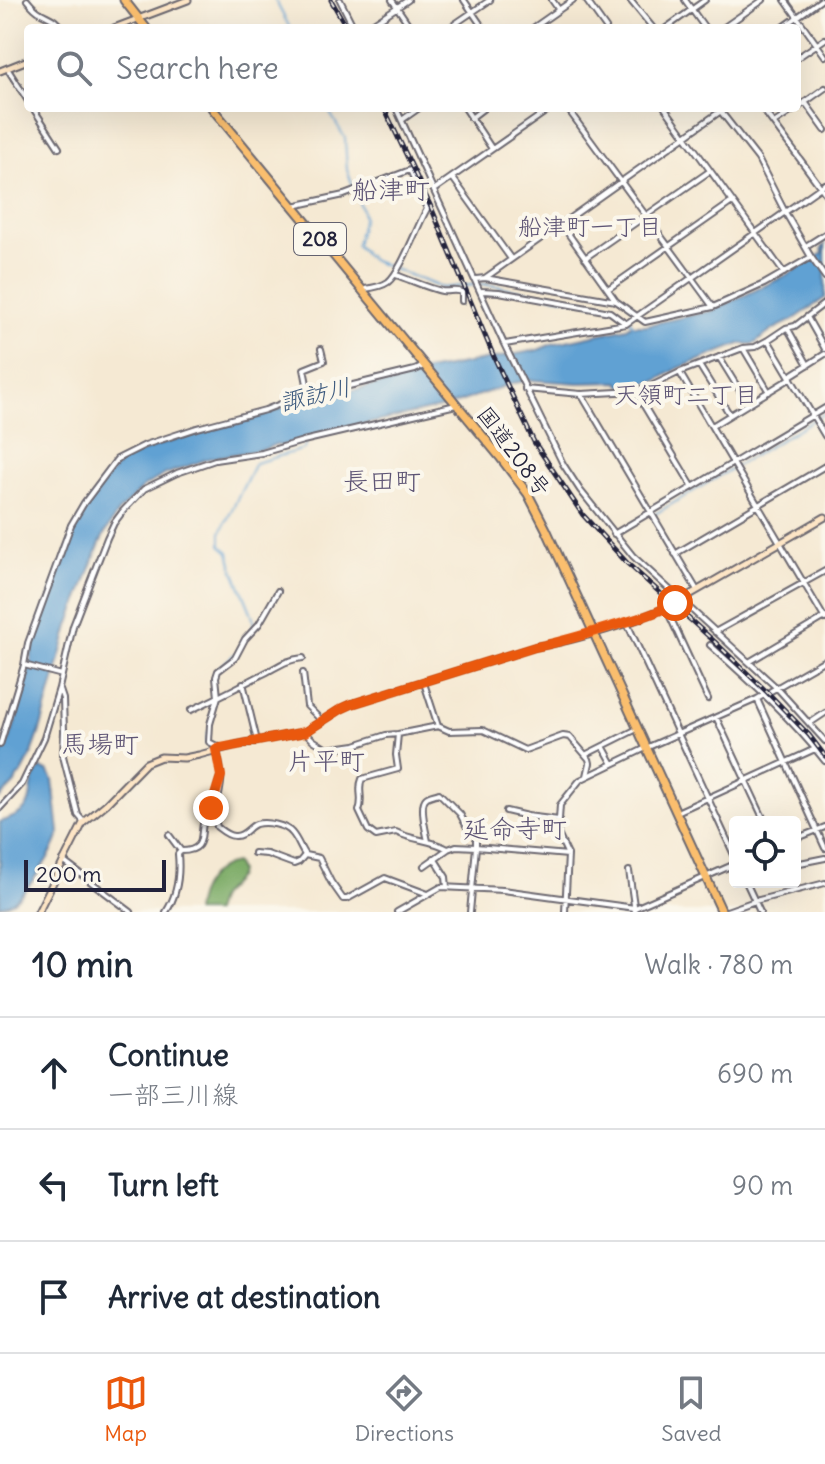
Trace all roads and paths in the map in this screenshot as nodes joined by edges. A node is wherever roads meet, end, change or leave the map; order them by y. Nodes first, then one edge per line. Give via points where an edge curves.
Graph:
1 (27, 0) edge
2 (124, 0) edge
3 (188, 0) edge
4 (340, 0) edge
5 (392, 0) edge
6 (408, 0) edge
7 (464, 0) edge
8 (490, 0) edge
9 (552, 0) edge
10 (573, 0) edge
11 (586, 0) edge
12 (630, 0) edge
13 (685, 0) edge
14 (705, 0) edge
15 (763, 0) edge
16 (785, 0) edge
17 (821, 0) edge
18 (397, 7) junction
19 (691, 9) junction
20 (559, 10) junction
21 (472, 12) junction
22 (797, 17) junction
23 (139, 19) junction
24 (59, 24) edge
25 (125, 24) edge
26 (143, 24) edge
27 (352, 24) edge
28 (372, 24) edge
29 (408, 24) edge
30 (455, 24) edge
31 (480, 24) edge
32 (539, 24) edge
33 (604, 24) edge
34 (650, 24) edge
35 (671, 24) edge
36 (702, 24) edge
37 (729, 24) edge
38 (787, 24) edge
39 (825, 39) edge
40 (817, 44) junction
41 (801, 55) edge
42 (825, 56) edge
43 (24, 62) edge
44 (7, 68) junction
45 (0, 71) edge
46 (825, 88) edge
47 (24, 95) edge
48 (805, 102) junction
49 (801, 105) edge
50 (36, 112) edge
51 (215, 112) edge
52 (398, 112) edge
53 (413, 112) edge
54 (467, 112) edge
55 (479, 112) edge
56 (545, 112) edge
57 (570, 112) edge
58 (668, 112) edge
59 (717, 112) edge
60 (723, 112) edge
61 (765, 112) edge
62 (791, 112) edge
63 (471, 118) junction
64 (402, 120) junction
65 (774, 123) junction
66 (825, 130) edge
67 (685, 137) junction
68 (59, 148) dead end
69 (492, 149) junction
70 (423, 166) junction
71 (410, 170) junction
72 (710, 171) junction
73 (452, 177) junction
74 (622, 183) junction
75 (823, 186) edge
76 (434, 190) junction
77 (825, 193) edge
78 (732, 202) junction
79 (293, 206) junction
80 (785, 212) junction
81 (645, 216) junction
82 (562, 224) junction
83 (755, 234) junction
84 (825, 234) edge
85 (806, 246) junction
86 (668, 247) junction
87 (585, 258) junction
88 (811, 258) junction
89 (511, 259) junction
90 (784, 273) junction
91 (395, 274) junction
92 (825, 277) edge
93 (485, 278) junction
94 (691, 278) junction
95 (475, 279) junction
96 (608, 289) junction
97 (362, 290) junction
98 (480, 291) junction
99 (462, 301) dead end
100 (616, 301) junction
101 (825, 303) edge
102 (713, 307) junction
103 (637, 316) junction
104 (807, 317) junction
105 (626, 324) junction
106 (787, 328) junction
107 (768, 340) junction
108 (504, 344) junction
109 (743, 348) junction
110 (321, 349) dead end
111 (825, 352) edge
112 (719, 357) junction
113 (699, 365) junction
114 (808, 365) junction
115 (426, 368) junction
116 (680, 372) junction
117 (791, 377) junction
118 (525, 389) junction
119 (635, 391) junction
120 (769, 392) junction
121 (309, 394) junction
122 (581, 394) junction
123 (455, 404) junction
124 (748, 404) junction
125 (825, 408) edge
126 (730, 415) junction
127 (813, 415) junction
128 (712, 426) junction
129 (825, 436) edge
130 (733, 463) junction
131 (825, 466) edge
132 (692, 486) junction
133 (758, 505) junction
134 (650, 511) junction
135 (825, 517) edge
136 (614, 534) junction
137 (780, 543) junction
138 (675, 554) junction
139 (825, 571) edge
140 (804, 583) junction
141 (697, 590) junction
142 (278, 591) dead end
143 (680, 600) junction
144 (666, 608) junction
145 (825, 618) edge
146 (627, 623) junction
147 (715, 632) junction
148 (593, 633) junction
149 (710, 645) dead end
150 (303, 658) dead end
151 (825, 660) edge
152 (749, 662) junction
153 (24, 665) junction
154 (303, 673) dead end
155 (62, 675) junction
156 (243, 683) junction
157 (424, 683) junction
158 (59, 688) junction
159 (777, 688) junction
160 (765, 694) junction
161 (218, 697) junction
162 (708, 699) dead end
163 (757, 699) junction
164 (191, 710) dead end
165 (825, 713) edge
166 (716, 717) junction
167 (322, 721) junction
168 (810, 723) junction
169 (438, 726) junction
170 (637, 729) junction
171 (305, 732) junction
172 (398, 734) junction
173 (678, 734) junction
174 (257, 741) junction
175 (825, 741) edge
176 (0, 745) edge
177 (603, 746) junction
178 (646, 748) junction
179 (219, 749) junction
180 (815, 749) junction
181 (587, 754) junction
182 (825, 761) edge
183 (786, 763) junction
184 (613, 764) junction
185 (221, 776) junction
186 (587, 776) junction
187 (746, 782) junction
188 (708, 798) junction
189 (0, 808) edge
190 (506, 811) dead end
191 (677, 812) junction
192 (762, 816) edge
193 (559, 820) junction
194 (84, 822) junction
195 (825, 827) edge
196 (816, 830) junction
197 (169, 835) dead end
198 (801, 836) edge
199 (428, 841) junction
200 (729, 844) edge
201 (476, 847) junction
202 (825, 848) edge
203 (448, 849) junction
204 (181, 851) junction
205 (254, 853) dead end
206 (305, 855) junction
207 (568, 855) junction
208 (434, 858) junction
209 (825, 858) edge
210 (63, 861) junction
211 (801, 863) edge
212 (424, 866) dead end
213 (729, 866) edge
214 (629, 871) dead end
215 (705, 876) junction
216 (825, 883) edge
217 (447, 887) junction
218 (750, 888) edge
219 (472, 889) junction
220 (428, 894) junction
221 (567, 898) junction
222 (755, 901) junction
223 (635, 910) edge
224 (129, 911) edge
225 (38, 912) edge
226 (166, 912) edge
227 (397, 912) edge
228 (470, 912) edge
229 (565, 912) edge
230 (723, 912) edge
231 (760, 912) edge

1 - 24 street
2 - 23 highway
3 - 23 main road
4 - 27 street
5 - 18 street
6 - 18 street
7 - 21 street
8 - 21 street
9 - 20 street
10 - 20 street
11 - 33 street
12 - 34 street
13 - 19 street
14 - 19 street
15 - 37 street
16 - 22 street
17 - 22 street
18 - 28 street
18 - 29 street
19 - 35 street
19 - 36 street
20 - 32 street
21 - 30 street
21 - 31 street
22 - 38 street
22 - 40 street
23 - 25 main road
23 - 26 highway
39 - 40 street
40 - 41 street
40 - 42 street
43 - 44 main road
44 - 45 main road
44 - 47 street
46 - 48 street
48 - 49 street
48 - 66 street
50 - 68 street
51 - 79 highway, 国道208号 / 208
52 - 64 street
53 - 64 street
54 - 63 street
55 - 63 street
56 - 69 street
57 - 74 street
58 - 67 street
59 - 67 street
60 - 80 street via 758,159
61 - 65 street
62 - 65 street
63 - 69 street
64 - 70 street
65 - 75 street
67 - 72 street
67 - 74 street
69 - 73 street
70 - 71 street
70 - 76 street
71 - 79 street via 344,195
71 - 91 street via 427,209
72 - 78 street
72 - 81 street
73 - 76 street
73 - 89 street
74 - 81 street
74 - 82 street
75 - 77 street
75 - 80 street
76 - 95 street
78 - 83 street
78 - 86 street
79 - 97 highway, 国道208号 / 208
80 - 83 street
80 - 85 street
81 - 86 street
81 - 87 street
82 - 87 street
82 - 89 street
83 - 90 street
83 - 94 street
84 - 85 street
85 - 88 street
86 - 94 street
86 - 96 street
87 - 96 street
88 - 90 street
88 - 92 street
89 - 93 street
90 - 102 street
91 - 97 street via 380,286
91 - 99 street via 438,290 456,289 462,292
93 - 95 street
93 - 100 street
94 - 102 street
94 - 103 street
95 - 98 street
96 - 100 street
97 - 115 highway, 国道208号 / 208
98 - 105 street via 610,312
98 - 108 street
100 - 103 street
101 - 104 street
102 - 103 street via 645,322
103 - 105 street
104 - 106 street
104 - 111 street
105 - 108 street
106 - 107 street
106 - 114 street
107 - 109 street
107 - 117 street
108 - 118 street
109 - 112 street
109 - 120 street
110 - 121 street via 324,361 304,369
111 - 114 street
112 - 113 street
112 - 124 street
113 - 116 street
113 - 126 street
114 - 117 street
115 - 121 street
115 - 123 highway, 国道208号 / 208
116 - 119 street
116 - 128 street
117 - 120 street
117 - 127 street
118 - 122 street
118 - 136 street via 563,464
119 - 122 street
119 - 132 street
120 - 124 street
121 - 153 street via 145,445 117,459 71,525
122 - 134 street
123 - 148 highway, 国道208号 / 208 via 528,494
123 - 155 street via 215,460 144,489 107,538 73,626
124 - 126 street
125 - 127 street
126 - 128 street
127 - 129 street
127 - 130 street
128 - 130 street
130 - 132 street
130 - 133 street
131 - 133 street
132 - 134 street
133 - 137 street
133 - 138 street
134 - 136 street
134 - 138 street
135 - 137 main road
136 - 143 street
137 - 140 street
137 - 141 main road
138 - 141 street
139 - 140 street
140 - 145 street
140 - 147 street
141 - 143 main road
142 - 161 street via 235,658 218,671
143 - 144 main road
143 - 147 street
144 - 146 main road
144 - 162 street
145 - 152 street
146 - 148 main road
146 - 173 street
147 - 152 street
148 - 157 main road
148 - 170 highway, 国道208号 / 208
149 - 160 street
150 - 156 street
151 - 159 street
152 - 159 street
153 - 155 street
153 - 176 street
154 - 167 street via 307,706
155 - 158 street
156 - 161 street
156 - 174 street
157 - 167 main road via 352,704
157 - 169 street
158 - 189 street via 36,759
158 - 194 street via 63,756
159 - 160 street
159 - 168 street
160 - 163 street
160 - 180 street
161 - 164 street
161 - 179 street via 209,742
163 - 166 street
163 - 183 street
165 - 168 street
166 - 173 street
166 - 187 street
167 - 171 main road
168 - 175 street
169 - 172 street
169 - 181 street via 449,731 483,730 525,750 570,737
170 - 177 street
170 - 178 highway, 国道208号 / 208
171 - 172 street via 327,749
171 - 174 main road
172 - 199 street via 398,769 362,779 359,811 376,836 396,832
173 - 178 street
173 - 188 street
174 - 179 main road
177 - 181 street
177 - 184 street
178 - 184 street
178 - 191 highway, 国道208号 / 208
179 - 185 street
179 - 194 main road via 146,763
180 - 182 street
180 - 183 street
181 - 186 street
183 - 187 street
183 - 196 street
184 - 186 street
185 - 204 street via 198,846
185 - 206 street via 217,827 233,836 257,824 280,826 289,829
186 - 193 street via 560,805
187 - 188 street
187 - 192 street
188 - 191 street
188 - 200 street
190 - 193 street
191 - 215 highway, 国道208号 / 208
193 - 207 street via 558,834
194 - 210 main road
195 - 196 street
196 - 198 street
196 - 202 street
197 - 204 street
199 - 201 street via 423,801 439,793 468,829 476,831
199 - 203 street
201 - 203 street
201 - 207 street
201 - 219 street
203 - 208 street
204 - 226 street via 177,889
205 - 206 street via 294,864
206 - 220 street via 319,858 343,899 385,878
207 - 221 street
208 - 212 street
208 - 217 street
209 - 211 street
210 - 224 street
210 - 225 main road
213 - 215 street
214 - 223 street
215 - 223 street
215 - 230 highway, 国道208号 / 208
216 - 222 street
217 - 219 street
217 - 220 street
218 - 222 street
219 - 221 street
219 - 228 street
220 - 227 street
221 - 223 street
221 - 229 street
222 - 230 street
222 - 231 street

